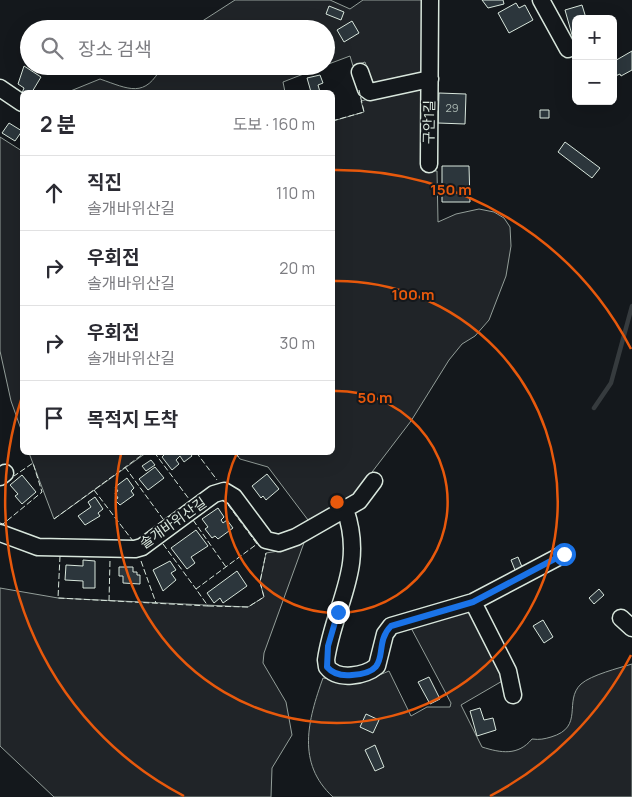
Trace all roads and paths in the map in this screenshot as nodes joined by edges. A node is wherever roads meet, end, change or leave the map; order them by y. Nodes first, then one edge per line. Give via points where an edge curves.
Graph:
1 (430, 0) edge
2 (541, 0) edge
3 (568, 49) dead end
4 (360, 72) dead end
5 (430, 79) junction
6 (0, 88) edge
7 (20, 102) edge
8 (429, 164) dead end
9 (374, 481) dead end
10 (345, 509) junction
11 (0, 533) edge
12 (564, 554) dead end
13 (473, 602) junction
14 (513, 695) dead end

1 - 5 lane, 구안1길
2 - 3 lane
4 - 5 lane, 구안1길 via 370,92
5 - 8 lane, 구안1길
6 - 7 lane
9 - 10 lane, 솔개바위산길 via 364,496
10 - 11 lane, 솔개바위산길 via 279,543 266,540 234,497 224,491 214,494 136,549 38,547
10 - 13 lane via 352,533 353,561 328,646 326,660 331,672 348,675 371,671 381,659 385,634 391,626
12 - 13 lane
13 - 14 lane via 508,671

